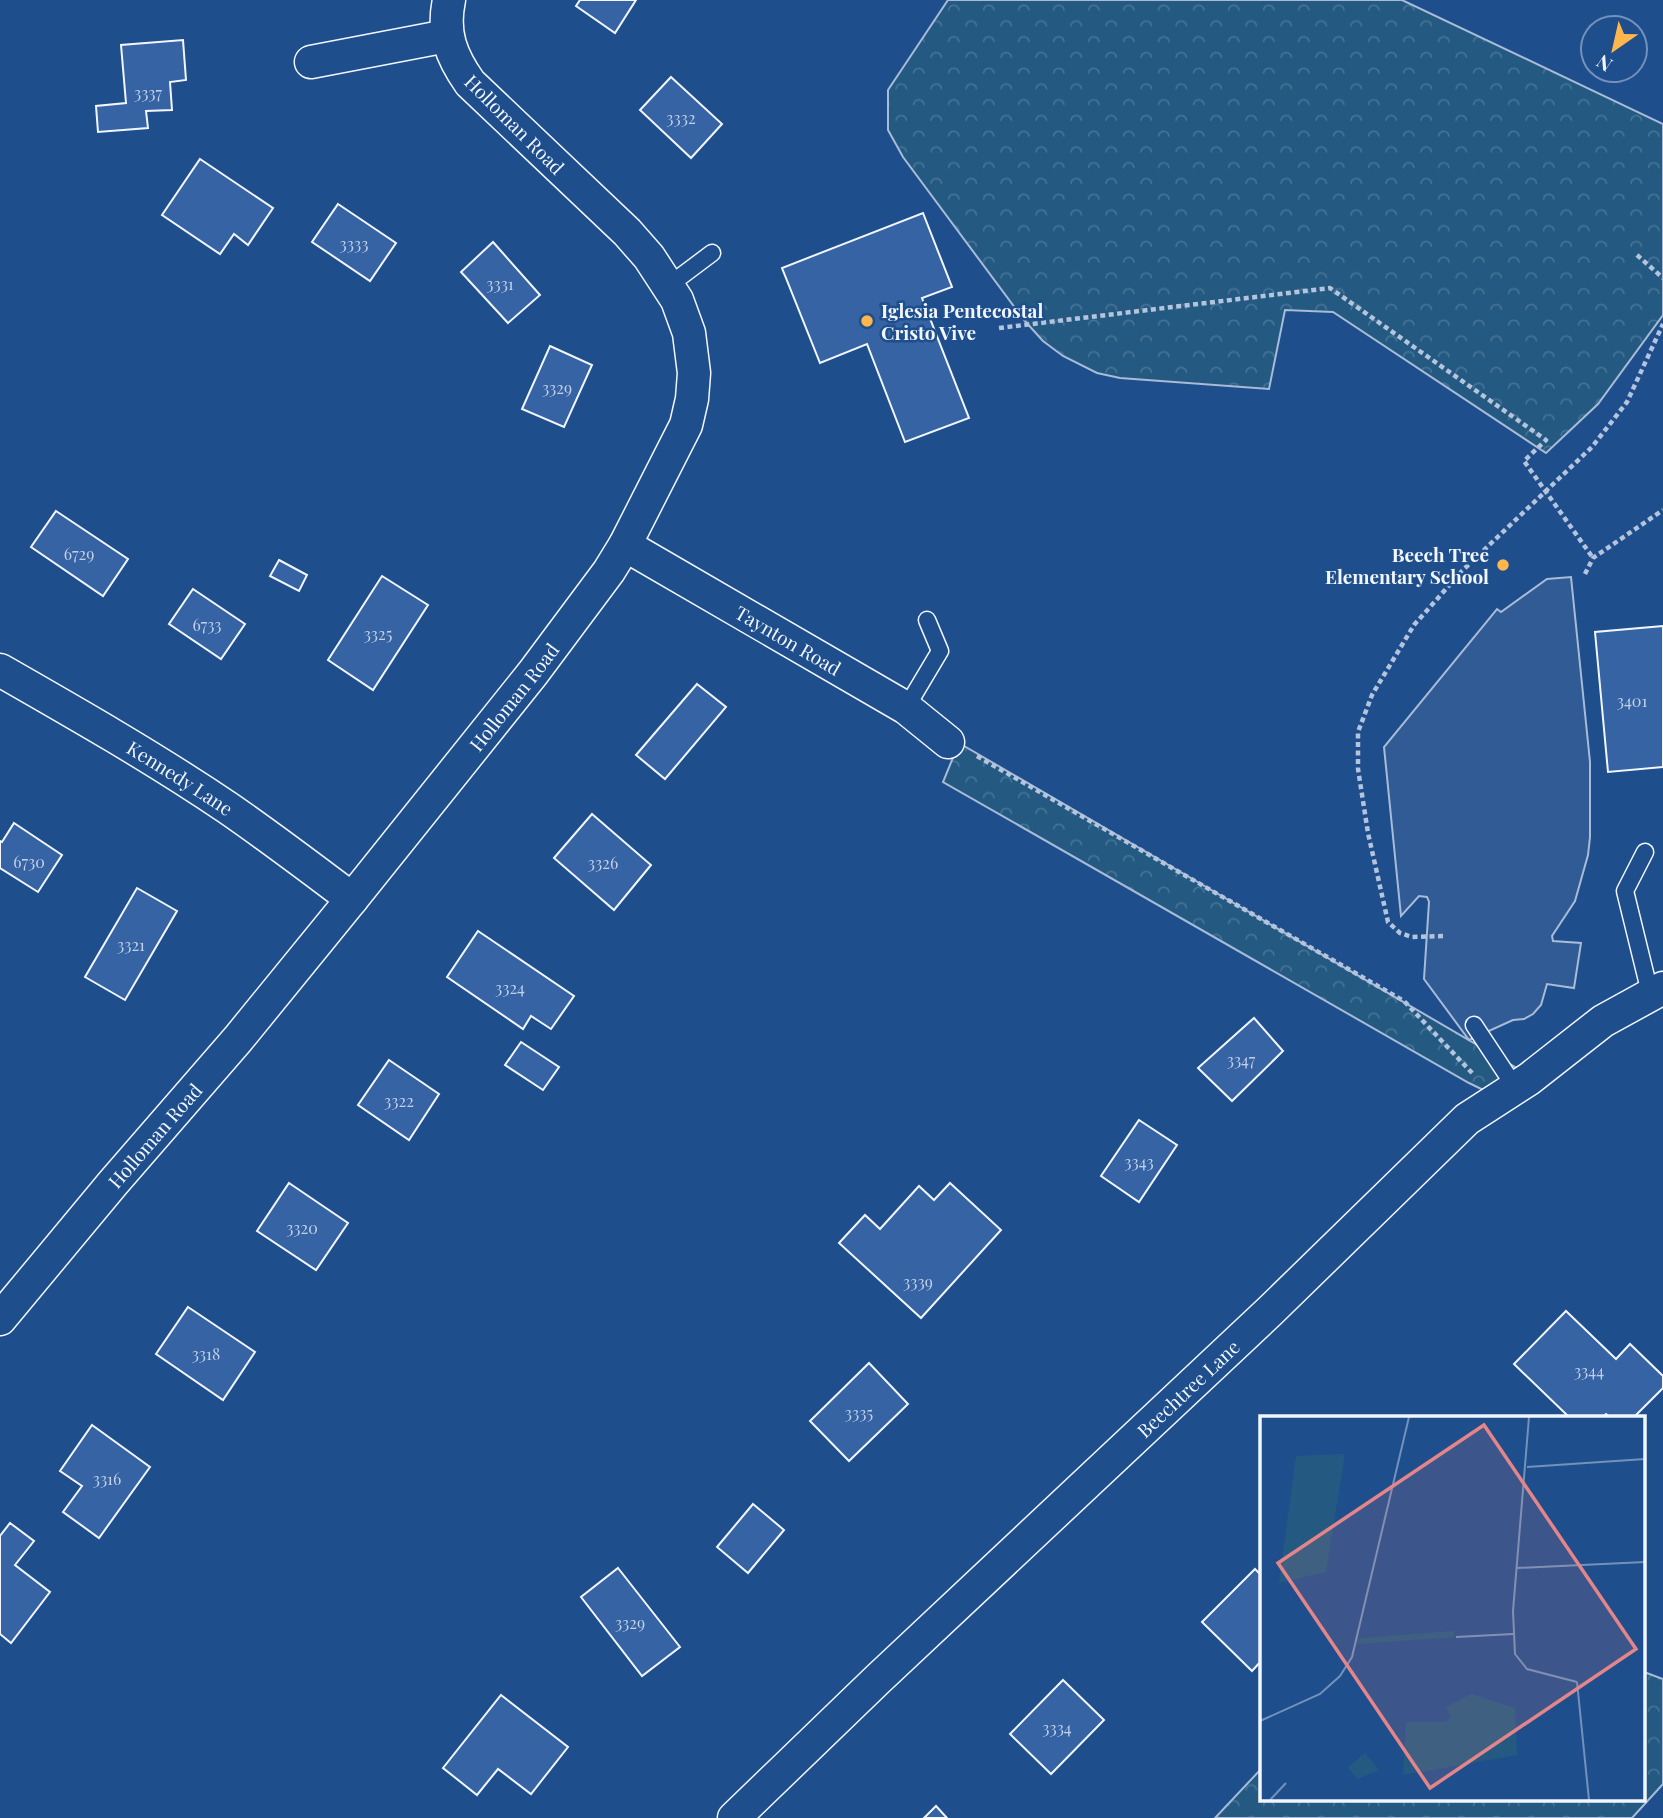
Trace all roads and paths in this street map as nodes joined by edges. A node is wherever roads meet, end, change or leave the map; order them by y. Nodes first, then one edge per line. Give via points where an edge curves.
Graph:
1 (449, 0) edge
2 (447, 36) junction
3 (311, 62) dead end
4 (712, 253) dead end
5 (1637, 255) dead end
6 (1663, 278) edge
7 (668, 286) junction
8 (1663, 324) edge
9 (999, 328) dead end
10 (1545, 490) junction
11 (1663, 510) edge
12 (625, 545) junction
13 (1592, 558) junction
14 (1585, 574) dead end
15 (927, 620) dead end
16 (0, 670) edge
17 (906, 708) junction
18 (948, 742) joint
19 (1645, 852) dead end
20 (352, 899) junction
21 (1443, 936) dead end
22 (1657, 991) edge
23 (1474, 1025) dead end
24 (1475, 1076) dead end
25 (1516, 1087) junction
26 (0, 1319) edge
27 (734, 1818) edge

1 - 2 street
2 - 3 street
2 - 7 street, Holloman Road via 456,63 470,83 627,232
4 - 7 lane
5 - 6 path
7 - 12 street, Holloman Road via 690,333 692,399 686,425
8 - 10 path via 1627,402 1592,447
9 - 10 path via 1330,288 1546,440 1524,461
10 - 13 path
10 - 21 path via 1414,625 1372,695 1358,732 1368,834 1388,922 1412,937
11 - 13 path
12 - 17 street, Taynton Road
12 - 20 street, Holloman Road via 533,673
13 - 14 path
15 - 17 lane via 940,651
16 - 20 street, Kennedy Lane via 226,806
17 - 18 street, Taynton Road
18 - 24 path via 1404,1001
19 - 22 lane via 1625,891
20 - 26 street, Holloman Road
22 - 25 street, Beechtree Lane via 1603,1021
23 - 25 lane
25 - 27 street, Beechtree Lane via 1467,1119

